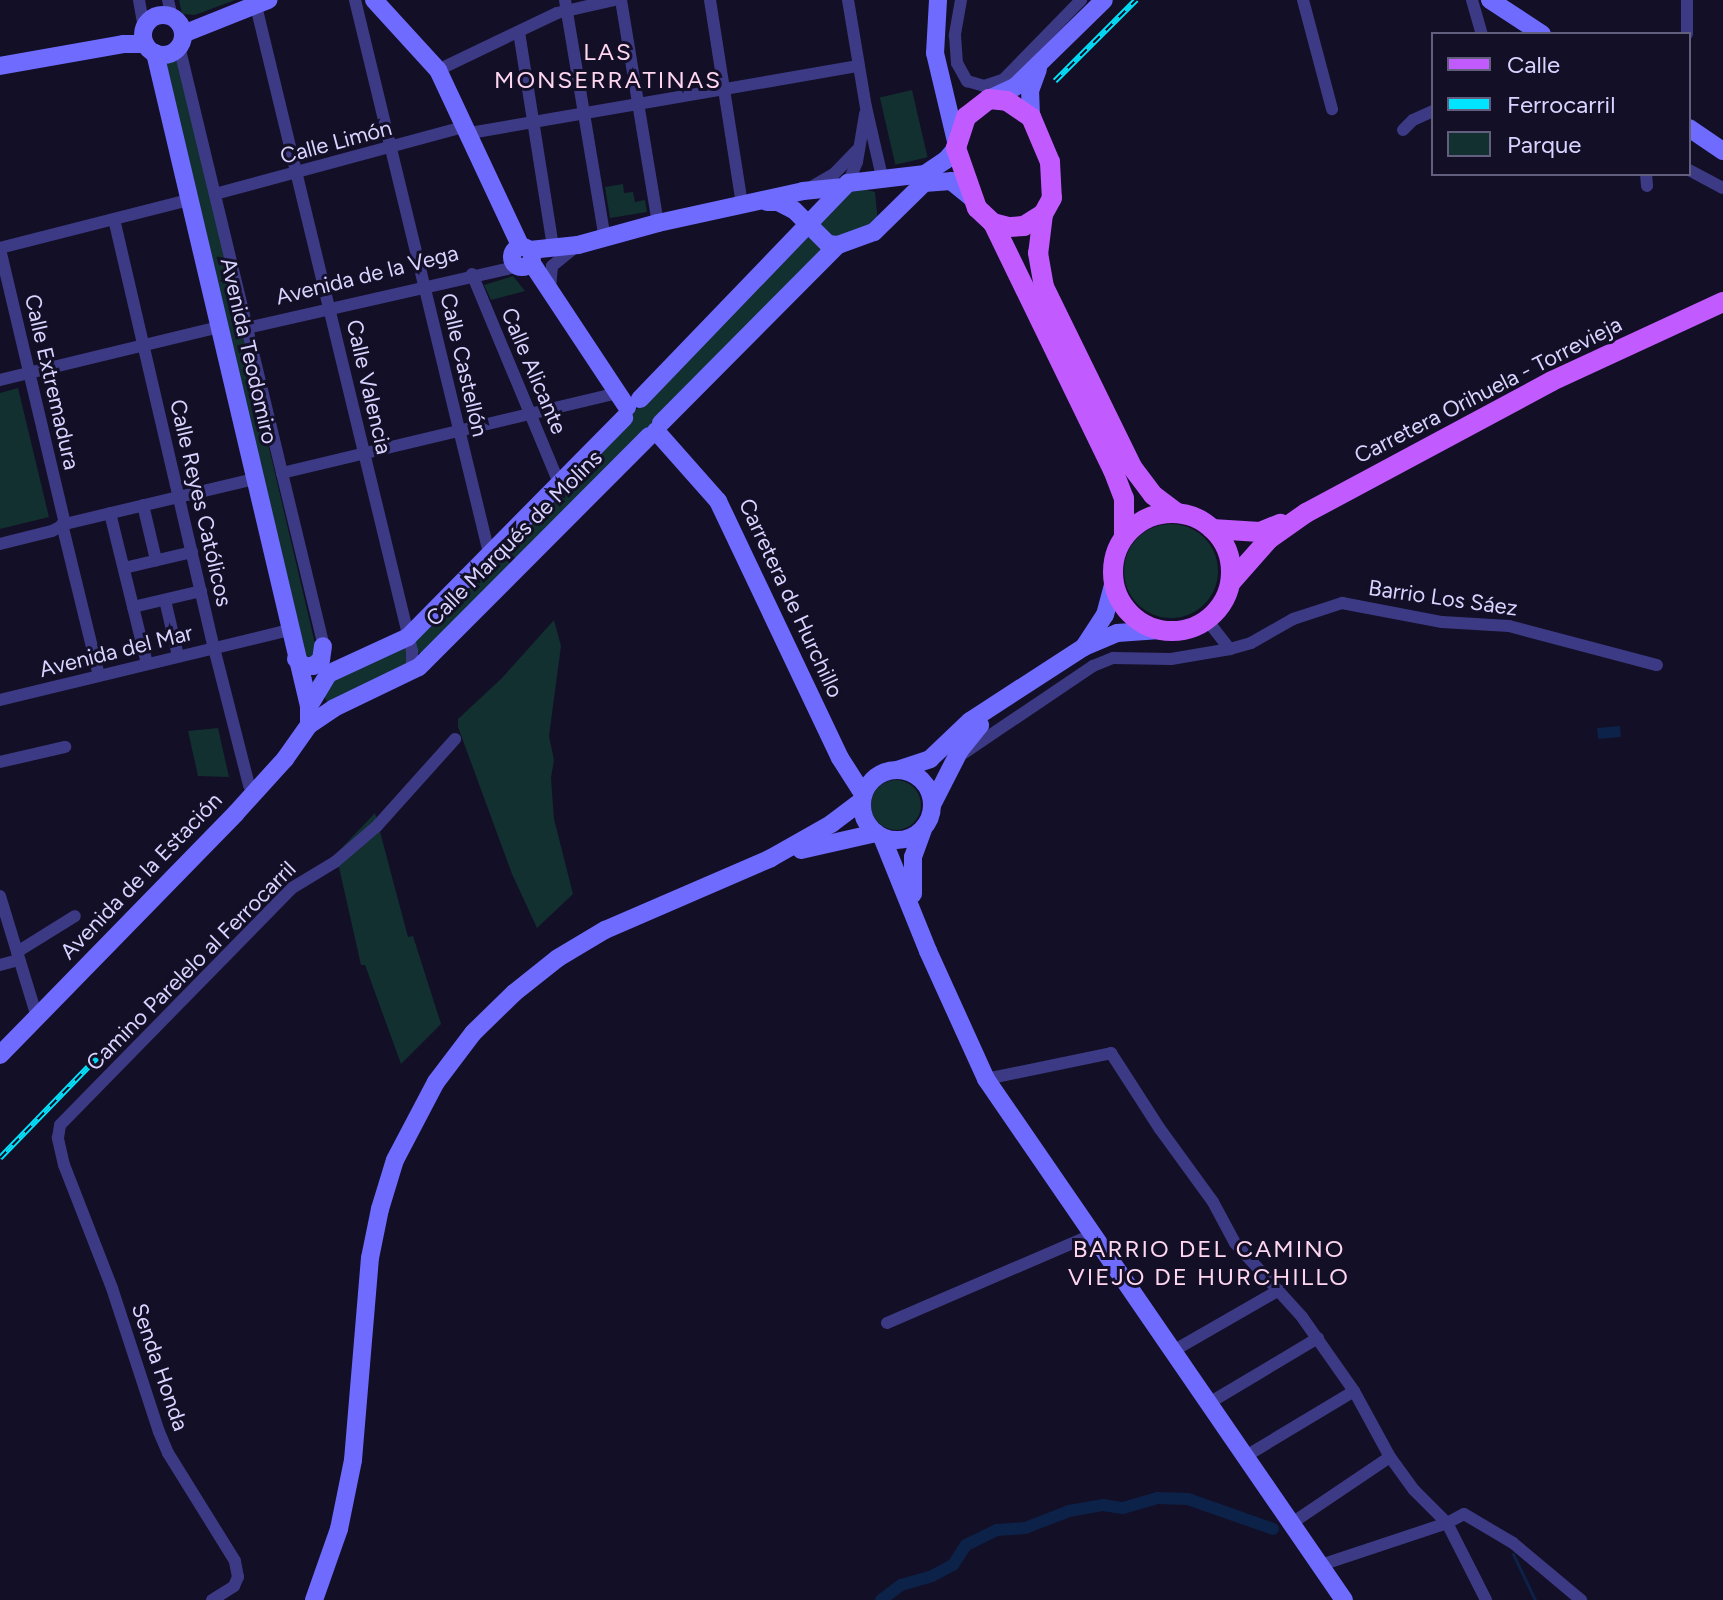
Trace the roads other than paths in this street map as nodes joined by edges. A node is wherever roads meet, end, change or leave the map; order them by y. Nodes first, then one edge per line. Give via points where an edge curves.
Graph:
1 (139, 0) edge
2 (355, 0) edge
3 (375, 0) edge
4 (614, 0) edge
5 (621, 0) edge
6 (710, 0) edge
7 (848, 0) edge
8 (938, 0) edge
9 (961, 0) edge
10 (1081, 0) edge
11 (1104, 0) edge
12 (1303, 0) edge
13 (1472, 0) edge
14 (1490, 0) edge
15 (1687, 0) edge
16 (262, 3) edge
17 (566, 4) edge
18 (176, 24) edge
19 (519, 32) junction
20 (1481, 32) edge
21 (1539, 32) edge
22 (1687, 32) edge
23 (147, 39) junction
24 (1041, 63) junction
25 (0, 66) edge
26 (858, 66) junction
27 (438, 70) junction
28 (725, 87) junction
29 (944, 88) junction
30 (986, 101) junction
31 (638, 102) junction
32 (866, 107) junction
33 (1332, 109) dead end
34 (583, 111) junction
35 (1431, 112) edge
36 (1031, 117) junction
37 (532, 121) junction
38 (468, 129) junction
39 (1691, 129) edge
40 (1403, 130) dead end
41 (956, 144) junction
42 (859, 147) junction
43 (391, 148) junction
44 (1723, 151) edge
45 (1691, 171) edge
46 (297, 174) junction
47 (883, 181) junction
48 (846, 185) junction
49 (1723, 188) edge
50 (803, 191) junction
51 (215, 194) junction
52 (972, 198) junction
53 (189, 200) junction
54 (747, 204) junction
55 (1043, 214) junction
56 (114, 219) junction
57 (888, 219) junction
58 (658, 223) junction
59 (993, 223) junction
60 (809, 226) junction
61 (605, 238) junction
62 (838, 245) junction
63 (564, 247) junction
64 (0, 249) edge
65 (524, 260) junction
66 (472, 274) junction
67 (425, 285) junction
68 (1723, 294) edge
69 (1723, 302) edge
70 (330, 308) junction
71 (1693, 313) junction
72 (219, 327) junction
73 (247, 328) junction
74 (143, 346) junction
75 (29, 373) junction
76 (0, 380) edge
77 (628, 404) junction
78 (530, 415) junction
79 (655, 430) junction
80 (458, 432) junction
81 (363, 455) junction
82 (282, 473) junction
83 (254, 479) junction
84 (559, 483) junction
85 (179, 496) junction
86 (143, 505) junction
87 (110, 513) junction
88 (1177, 513) junction
89 (1306, 513) junction
90 (63, 524) junction
91 (1212, 529) junction
92 (1124, 537) junction
93 (0, 544) edge
94 (192, 552) junction
95 (489, 553) junction
96 (156, 560) junction
97 (124, 568) junction
98 (1114, 582) junction
99 (1231, 582) junction
100 (201, 591) junction
101 (165, 600) junction
102 (133, 607) junction
103 (1207, 620) junction
104 (289, 630) junction
105 (1160, 630) junction
106 (408, 637) junction
107 (323, 646) junction
108 (1084, 647) junction
109 (214, 648) junction
110 (1230, 649) junction
111 (178, 656) junction
112 (296, 659) junction
113 (147, 664) junction
114 (1657, 665) dead end
115 (337, 670) junction
116 (412, 673) junction
117 (99, 676) junction
118 (0, 700) edge
119 (1002, 702) junction
120 (312, 707) junction
121 (334, 708) junction
122 (455, 739) dead end
123 (65, 747) dead end
124 (840, 758) junction
125 (955, 760) junction
126 (0, 762) edge
127 (891, 771) junction
128 (254, 794) junction
129 (863, 798) junction
130 (932, 805) junction
131 (927, 824) junction
132 (879, 835) junction
133 (771, 858) junction
134 (0, 896) edge
135 (913, 909) junction
136 (75, 916) dead end
137 (18, 956) junction
138 (0, 965) edge
139 (37, 1017) junction
140 (0, 1055) edge
141 (986, 1079) junction
142 (60, 1125) joint
143 (1094, 1234) junction
144 (1279, 1290) junction
145 (887, 1323) dead end
146 (1318, 1338) junction
147 (1173, 1351) junction
148 (1354, 1391) junction
149 (1209, 1403) junction
150 (1246, 1456) junction
151 (1390, 1457) junction
152 (1292, 1523) junction
153 (1447, 1523) junction
154 (1321, 1565) junction
155 (212, 1600) edge
156 (314, 1600) edge
157 (1344, 1600) edge
158 (1486, 1600) edge
159 (1581, 1600) edge

1 - 23 street, Avenida Teodomiro
2 - 43 street, Calle Castellón
3 - 27 street
4 - 17 street
5 - 31 street
6 - 28 street
7 - 26 street
8 - 29 street via 935,53
9 - 10 street via 955,35 958,67 967,81 984,86 1003,80
11 - 24 street
12 - 33 street
13 - 20 street
14 - 21 street
15 - 22 street
16 - 18 street via 205,23
16 - 46 street, Calle Valencia
17 - 19 street
17 - 34 street
18 - 23 street via 153,17
18 - 23 street via 171,53
18 - 51 street, Avenida Teodomiro
19 - 27 street
19 - 37 street
23 - 25 street
23 - 53 street, Avenida Teodomiro
24 - 30 street via 1006,94
24 - 36 street via 1030,91
26 - 28 street, Calle Limón
26 - 32 street
27 - 38 street
28 - 31 street, Calle Limón
28 - 54 street
29 - 30 street via 963,100
29 - 41 street
30 - 36 main road via 1007,101
30 - 41 main road via 966,117
31 - 34 street, Calle Limón
31 - 58 street
32 - 42 street
32 - 47 street
34 - 37 street, Calle Limón
34 - 61 street
35 - 40 street
36 - 55 main road via 1054,186
37 - 38 street, Calle Limón
37 - 63 street
38 - 43 street, Calle Limón
38 - 65 street
39 - 44 street
41 - 47 street via 935,171
41 - 52 main road
42 - 48 street
42 - 50 street via 834,174
43 - 46 street, Calle Limón
43 - 67 street, Calle Castellón
45 - 49 street
46 - 51 street, Calle Limón
46 - 70 street, Calle Valencia
47 - 48 street
47 - 57 street
48 - 50 street, Avenida de la Vega
48 - 60 street, Calle Marqués de Molins
50 - 54 street, Avenida de la Vega
51 - 73 street, Avenida Teodomiro
52 - 57 street, Calle Marqués de Molins via 951,181 924,183
52 - 59 main road
53 - 56 street
53 - 72 street, Avenida Teodomiro
54 - 58 street, Avenida de la Vega
54 - 60 street, Avenida de la Vega via 778,202
55 - 59 main road via 1017,227
55 - 88 main road via 1038,253 1044,287 1132,467 1153,495
56 - 64 street
56 - 74 street, Calle Reyes Católicos
57 - 62 street, Calle Marqués de Molins via 874,232
58 - 61 street, Avenida de la Vega
59 - 92 main road via 1113,470 1124,498
60 - 62 street via 828,244
60 - 77 street, Calle Marqués de Molins
61 - 63 street, Avenida de la Vega
62 - 79 street, Calle Marqués de Molins
63 - 65 street, Avenida de la Vega
63 - 65 street via 552,266
64 - 75 street, Calle Extremadura
65 - 66 street, Avenida de la Vega
65 - 77 street
66 - 67 street, Avenida de la Vega
66 - 78 street, Calle Alicante
67 - 70 street, Avenida de la Vega
67 - 80 street, Calle Castellón
68 - 71 main road, Carretera Orihuela - Torrevieja
69 - 71 main road, Carretera Orihuela - Torrevieja
70 - 73 street, Avenida de la Vega
70 - 81 street, Calle Valencia
71 - 89 main road, Carretera Orihuela - Torrevieja via 1552,381
72 - 74 street
72 - 83 street, Avenida Teodomiro
73 - 82 street, Avenida Teodomiro
74 - 75 street
74 - 85 street, Calle Reyes Católicos
75 - 76 street
75 - 90 street, Calle Extremadura
77 - 78 street
77 - 79 street via 633,434
77 - 79 street via 650,401 658,408
77 - 84 street, Calle Marqués de Molins
78 - 80 street
78 - 84 street, Calle Alicante
79 - 116 street, Calle Marqués de Molins
79 - 124 street, Carretera de Hurchillo via 718,501
80 - 81 street
80 - 95 street, Calle Castellón
81 - 82 street
81 - 106 street, Calle Valencia
82 - 107 street, Avenida Teodomiro
83 - 85 street
83 - 104 street, Avenida Teodomiro
84 - 95 street, Calle Marqués de Molins
85 - 86 street
85 - 94 street, Calle Reyes Católicos
86 - 87 street
86 - 96 street
87 - 90 street
87 - 97 street
88 - 91 main road
88 - 92 main road via 1148,519
89 - 91 main road, Carretera Orihuela - Torrevieja via 1260,532
89 - 99 main road, Carretera Orihuela - Torrevieja via 1269,539
90 - 93 street
90 - 117 street, Calle Extremadura
91 - 99 main road via 1227,553
92 - 98 main road via 1113,565
94 - 96 street
94 - 100 street, Calle Reyes Católicos
95 - 106 street, Calle Marqués de Molins
96 - 97 street
97 - 102 street
98 - 105 main road via 1129,613
98 - 108 street via 1105,615
99 - 103 main road
100 - 101 street
100 - 109 street, Calle Reyes Católicos
101 - 102 street
101 - 111 street
102 - 113 street
103 - 105 main road via 1177,631
103 - 110 street
104 - 109 street, Avenida del Mar
104 - 112 street, Avenida Teodomiro
105 - 108 street via 1117,633
106 - 115 street, Calle Marqués de Molins
106 - 116 street, Calle Marqués de Molins
107 - 112 street via 321,660 313,666
107 - 115 street, Avenida Teodomiro
108 - 119 street
109 - 111 street, Avenida del Mar
109 - 128 street, Calle Reyes Católicos
110 - 114 street, Barrio Los Sáez via 1342,603 1442,622 1509,626
110 - 125 street, Barrio Los Sáez via 1171,659 1113,658 1060,687
111 - 113 street, Avenida del Mar
112 - 120 street, Avenida Teodomiro
113 - 117 street, Avenida del Mar
115 - 120 street, Calle Marqués de Molins via 324,677
116 - 121 street, Calle Marqués de Molins
117 - 118 street, Avenida del Mar
119 - 125 street
119 - 127 street via 970,721 930,759
120 - 121 street, Calle Marqués de Molins
120 - 121 street via 319,701
120 - 128 street, Avenida de la Estación
122 - 142 street, Camino Parelelo al Ferrocarril via 377,826 335,862 292,888
123 - 126 street
124 - 127 street
124 - 129 street, Carretera de Hurchillo
125 - 130 street
127 - 129 street via 868,785
127 - 130 street via 918,776
128 - 139 street, Avenida de la Estación
129 - 132 street via 863,813
129 - 133 street via 831,824
130 - 131 street
131 - 132 street via 912,837 892,840
131 - 135 street via 913,857
132 - 133 street via 837,839
132 - 135 street
133 - 156 street via 605,930 558,958 473,1033 436,1082 395,1160 380,1209 370,1258 353,1460 339,1529
134 - 137 street
135 - 141 street
136 - 137 street
137 - 138 street
137 - 139 street
139 - 140 street, Avenida de la Estación
141 - 143 street
141 - 144 street via 1111,1053 1235,1243
142 - 155 street, Senda Honda via 64,1165 159,1432 235,1561 234,1586
143 - 145 street
143 - 147 street
144 - 146 street
144 - 147 street
146 - 148 street
146 - 149 street
147 - 149 street
148 - 150 street
148 - 151 street
149 - 150 street
150 - 152 street
151 - 152 street
151 - 153 street
152 - 154 street
153 - 154 street
153 - 158 street
153 - 159 street via 1464,1514 1486,1525
154 - 157 street

